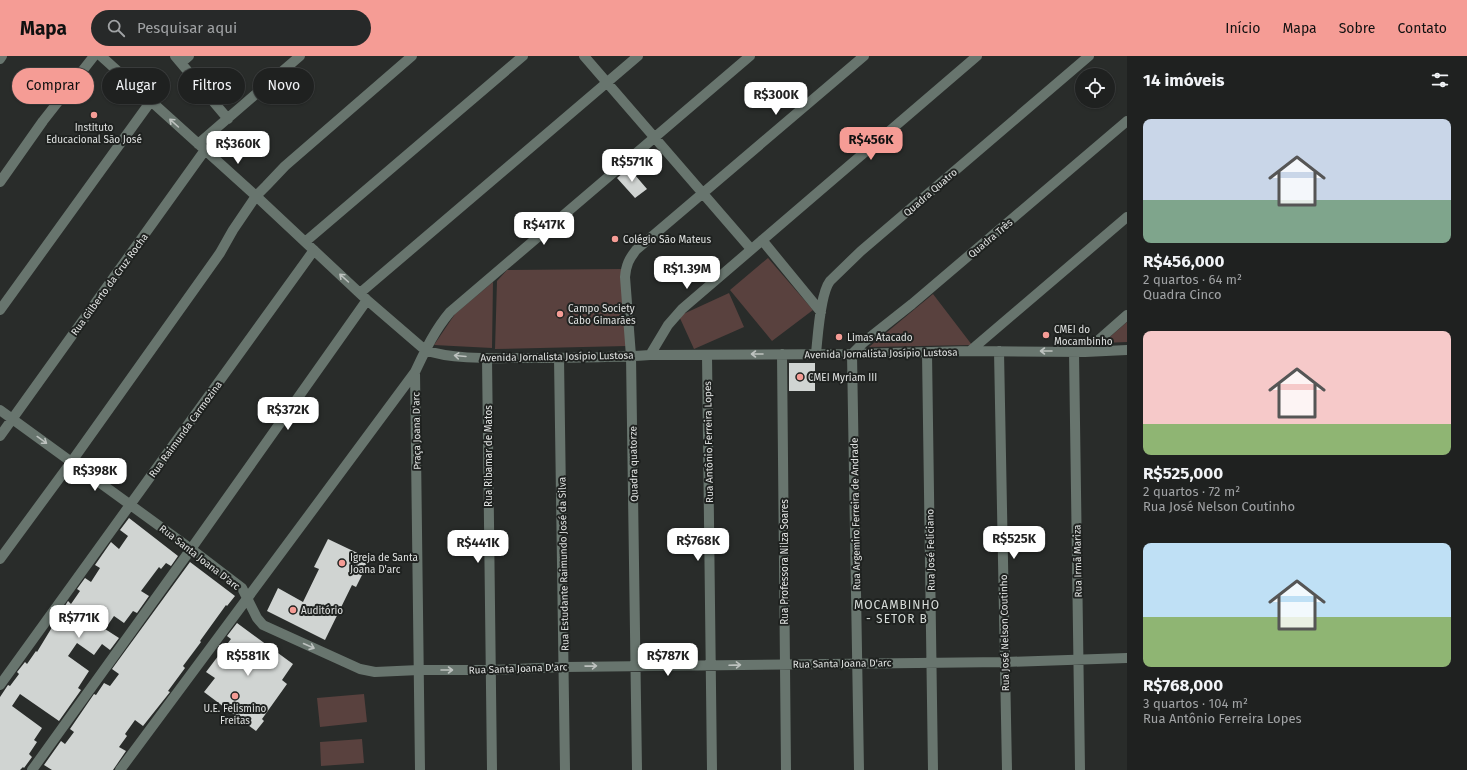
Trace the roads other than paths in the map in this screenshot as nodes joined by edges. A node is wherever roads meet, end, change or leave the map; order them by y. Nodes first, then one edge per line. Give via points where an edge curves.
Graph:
1 (2, 56) edge
2 (94, 56) edge
3 (102, 56) edge
4 (300, 56) edge
5 (412, 56) edge
6 (523, 56) edge
7 (584, 56) edge
8 (638, 56) edge
9 (750, 56) edge
10 (864, 56) edge
11 (977, 56) edge
12 (1089, 56) edge
13 (0, 58) edge
14 (182, 58) edge
15 (115, 68) edge
16 (607, 82) junction
17 (149, 104) edge
18 (154, 104) edge
19 (228, 119) junction
20 (1127, 121) edge
21 (654, 137) junction
22 (201, 147) junction
23 (0, 182) edge
24 (703, 194) junction
25 (256, 196) junction
26 (1127, 217) edge
27 (762, 240) junction
28 (305, 242) junction
29 (751, 249) junction
30 (314, 250) junction
31 (363, 296) junction
32 (0, 310) edge
33 (821, 312) junction
34 (1127, 315) edge
35 (425, 350) junction
36 (1127, 350) edge
37 (970, 351) junction
38 (999, 351) junction
39 (1074, 352) junction
40 (1085, 352) junction
41 (816, 353) junction
42 (927, 353) junction
43 (650, 354) junction
44 (782, 354) junction
45 (852, 354) junction
46 (707, 355) junction
47 (631, 356) junction
48 (488, 358) junction
49 (559, 358) junction
50 (415, 372) junction
51 (0, 410) edge
52 (12, 418) junction
53 (0, 436) edge
54 (72, 462) junction
55 (131, 504) junction
56 (191, 549) junction
57 (0, 559) edge
58 (248, 599) junction
59 (1127, 658) edge
60 (1078, 659) junction
61 (932, 662) junction
62 (1004, 662) junction
63 (784, 663) junction
64 (857, 663) junction
65 (636, 666) junction
66 (710, 666) junction
67 (564, 667) junction
68 (419, 670) junction
69 (490, 670) junction
70 (0, 685) edge
71 (32, 770) edge
72 (120, 770) edge
73 (420, 770) edge
74 (492, 770) edge
75 (565, 770) edge
76 (637, 770) edge
77 (712, 770) edge
78 (786, 770) edge
79 (859, 770) edge
80 (933, 770) edge
81 (1007, 770) edge
82 (1080, 770) edge

1 - 13 street
2 - 23 street via 43,121
3 - 15 street, Avenida Jornalista Josípio Lustosa
4 - 19 street, Rua Gilberto da Cruz Rocha
5 - 25 street via 285,166
6 - 28 street
7 - 16 street
8 - 16 street
9 - 21 street
10 - 24 street, Quadra quatorze
11 - 27 street
12 - 33 street, Quadra Quatro via 845,266 828,284
14 - 19 street
16 - 21 street
16 - 31 street
17 - 32 street
22 -> 18 street, Avenida Jornalista Josípio Lustosa
19 - 22 street, Rua Gilberto da Cruz Rocha
20 - 45 street, Quadra Três
21 - 24 street
21 - 35 street via 450,312 439,325
22 - 25 street, Avenida Jornalista Josípio Lustosa
22 - 52 street, Rua Gilberto da Cruz Rocha
24 - 29 street
24 - 47 street, Quadra quatorze via 636,250 628,260 625,277
25 - 28 street, Avenida Jornalista Josípio Lustosa
25 - 54 street via 220,253
26 - 37 street
27 - 29 street
27 - 33 street
28 - 30 street, Avenida Jornalista Josípio Lustosa
29 - 43 street via 682,309 668,325
31 -> 30 street, Avenida Jornalista Josípio Lustosa
30 - 55 street, Rua Raimunda Carmozina
31 - 35 street, Avenida Jornalista Josípio Lustosa
31 - 56 street
33 - 41 street, Quadra Quatro
34 - 40 street
48 -> 35 street, Avenida Jornalista Josípio Lustosa
35 - 50 street
36 - 40 street, Avenida Jornalista Josípio Lustosa
37 - 38 street, Avenida Jornalista Josípio Lustosa
37 - 42 street, Avenida Jornalista Josípio Lustosa
39 -> 38 street, Avenida Jornalista Josípio Lustosa
38 - 62 street, Rua José Nelson Coutinho
39 - 40 street, Avenida Jornalista Josípio Lustosa
39 - 60 street, Rua Irmã Mariza
41 - 44 street, Avenida Jornalista Josípio Lustosa
41 - 45 street, Avenida Jornalista Josípio Lustosa
42 - 45 street, Avenida Jornalista Josípio Lustosa
42 - 61 street, Rua José Feliciano
43 - 46 street, Avenida Jornalista Josípio Lustosa
43 - 47 street, Avenida Jornalista Josípio Lustosa
44 -> 46 street, Avenida Jornalista Josípio Lustosa
44 - 63 street, Rua Professora Nilza Soares
45 - 64 street, Rua Argemiro Ferreira de Andrade
46 - 66 street, Rua Antônio Ferreira Lopes
47 - 49 street, Avenida Jornalista Josípio Lustosa
47 - 65 street, Quadra quatorze
48 - 49 street, Avenida Jornalista Josípio Lustosa
48 - 69 street, Rua Ribamar de Matos
49 - 67 street, Rua Estudante Raimundo José da Silva
50 - 58 street, Praça Joana D'arc
50 - 68 street, Praça Joana D'arc
51 - 52 street, Rua Santa Joana D'arc
52 - 53 street, Rua Gilberto da Cruz Rocha
52 -> 54 street, Rua Santa Joana D'arc
54 - 55 street, Rua Santa Joana D'arc
54 - 57 street
55 - 56 street, Rua Santa Joana D'arc
55 - 70 street, Rua Raimunda Carmozina
56 - 58 street, Rua Santa Joana D'arc via 242,588
56 - 71 street
58 -> 68 street, Rua Santa Joana D'arc via 262,625 360,669 376,672
58 - 72 street, Praça Joana D'arc
59 - 60 street, Rua Santa Joana D'arc
60 - 62 street, Rua Santa Joana D'arc
60 - 82 street, Rua Irmã Mariza
61 - 62 street, Rua Santa Joana D'arc
61 - 64 street, Rua Santa Joana D'arc
61 - 80 street, Rua José Feliciano
62 - 81 street, Rua José Nelson Coutinho
63 - 64 street, Rua Santa Joana D'arc
66 -> 63 street, Rua Santa Joana D'arc
63 - 78 street, Rua Professora Nilza Soares
64 - 79 street, Rua Argemiro Ferreira de Andrade
65 - 66 street, Rua Santa Joana D'arc
67 -> 65 street, Rua Santa Joana D'arc
65 - 76 street, Quadra quatorze
66 - 77 street, Rua Antônio Ferreira Lopes
67 - 69 street, Rua Santa Joana D'arc
67 - 75 street, Rua Estudante Raimundo José da Silva
68 -> 69 street, Rua Santa Joana D'arc
68 - 73 street, Praça Joana D'arc
69 - 74 street, Rua Ribamar de Matos

